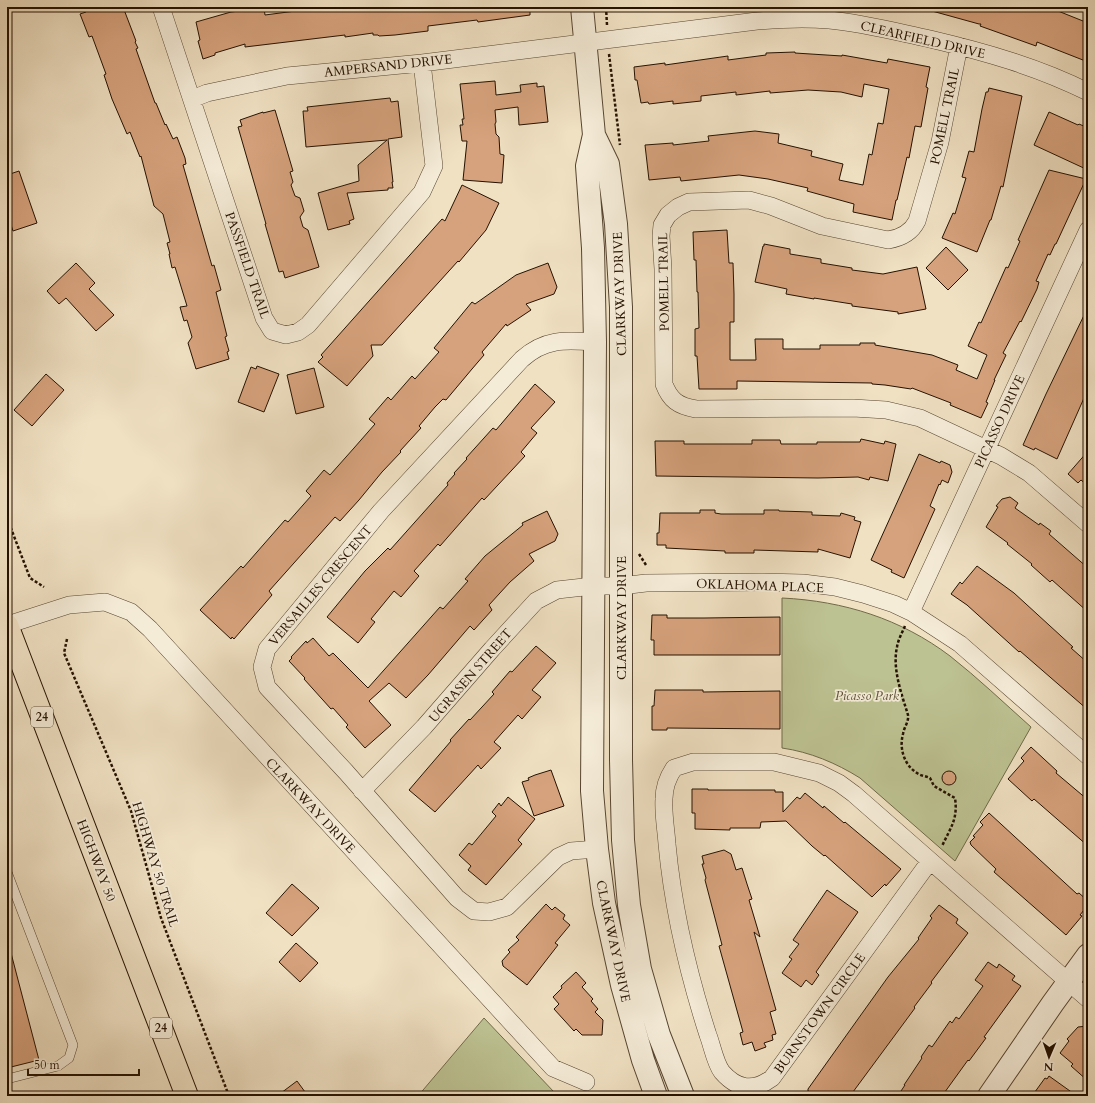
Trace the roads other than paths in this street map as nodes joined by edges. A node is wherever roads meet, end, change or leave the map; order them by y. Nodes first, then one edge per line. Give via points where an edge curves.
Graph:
1 (161, 7) edge
2 (582, 7) edge
3 (585, 42) junction
4 (959, 46) junction
5 (422, 63) junction
6 (1088, 92) edge
7 (192, 99) junction
8 (594, 135) junction
9 (1088, 230) edge
10 (596, 342) junction
11 (986, 449) junction
12 (1088, 524) edge
13 (593, 586) junction
14 (621, 586) junction
15 (908, 619) junction
16 (7, 625) edge
17 (1088, 756) edge
18 (362, 791) junction
19 (597, 849) junction
20 (930, 861) junction
21 (7, 872) edge
22 (1088, 955) edge
23 (1068, 982) junction
24 (1088, 1000) edge
25 (7, 1079) edge
26 (586, 1082) dead end
27 (187, 1096) edge
28 (656, 1096) edge
29 (683, 1096) edge
30 (989, 1096) edge

1 - 7 street, PASSFIELD TRAIL
2 - 3 street, CLARKWAY DRIVE
3 - 4 street, CLEARFIELD DRIVE via 757,21 806,19 871,27
3 - 5 street, AMPERSAND DRIVE
3 - 8 street, CLARKWAY DRIVE
4 - 6 street, CLEARFIELD DRIVE via 1008,59
4 - 11 street, POMELL TRAIL via 940,142 917,221 914,227 899,238 888,240 822,226 749,200 690,202 668,215 662,225 661,236 664,384 668,393 684,407 886,410 920,418
5 - 7 street, AMPERSAND DRIVE via 287,76 207,93
5 - 7 street, PASSFIELD TRAIL via 434,166 422,192 308,325 298,332 286,335 272,331 264,318
8 - 10 street, CLARKWAY DRIVE via 588,166
8 - 14 street, CLARKWAY DRIVE via 608,164 616,224 621,307
9 - 11 street, PICASSO DRIVE
10 - 13 street, CLARKWAY DRIVE
10 - 18 street, VERSAILLES CRESCENT via 557,341 532,350 522,359 381,511 267,649 262,668 267,687
11 - 12 street, POMELL TRAIL via 1029,473
11 - 15 street, PICASSO DRIVE
13 - 14 street, OKLAHOMA PLACE
13 - 18 street, UGRASEN STREET via 558,590 536,601 424,727
13 - 19 street, CLARKWAY DRIVE via 592,791
14 - 15 street, OKLAHOMA PLACE via 652,582 803,583 835,587 894,604
14 - 29 street, CLARKWAY DRIVE via 623,832 629,905 640,969 659,1035
15 - 17 street, OKLAHOMA PLACE via 960,644
16 - 26 street, CLARKWAY DRIVE via 69,605 105,602 131,612 150,628 553,1068
16 - 27 main road, HIGHWAY 50 / 24
18 - 19 street, VERSAILLES CRESCENT via 457,898 474,911 489,912 507,907 558,857 571,851
19 - 28 street, CLARKWAY DRIVE via 604,903 622,985
20 - 20 street, BURNSTOWN CIRCLE via 772,1078 763,1085 749,1088 732,1082 719,1068 690,975 679,928 670,871 664,798 668,778 674,768 693,762 774,762 819,773 854,794
20 - 23 street, BURNSTOWN CIRCLE
21 - 25 lane via 72,1046 68,1058 58,1066
22 - 23 street
23 - 24 street, BURNSTOWN CIRCLE
23 - 30 street

